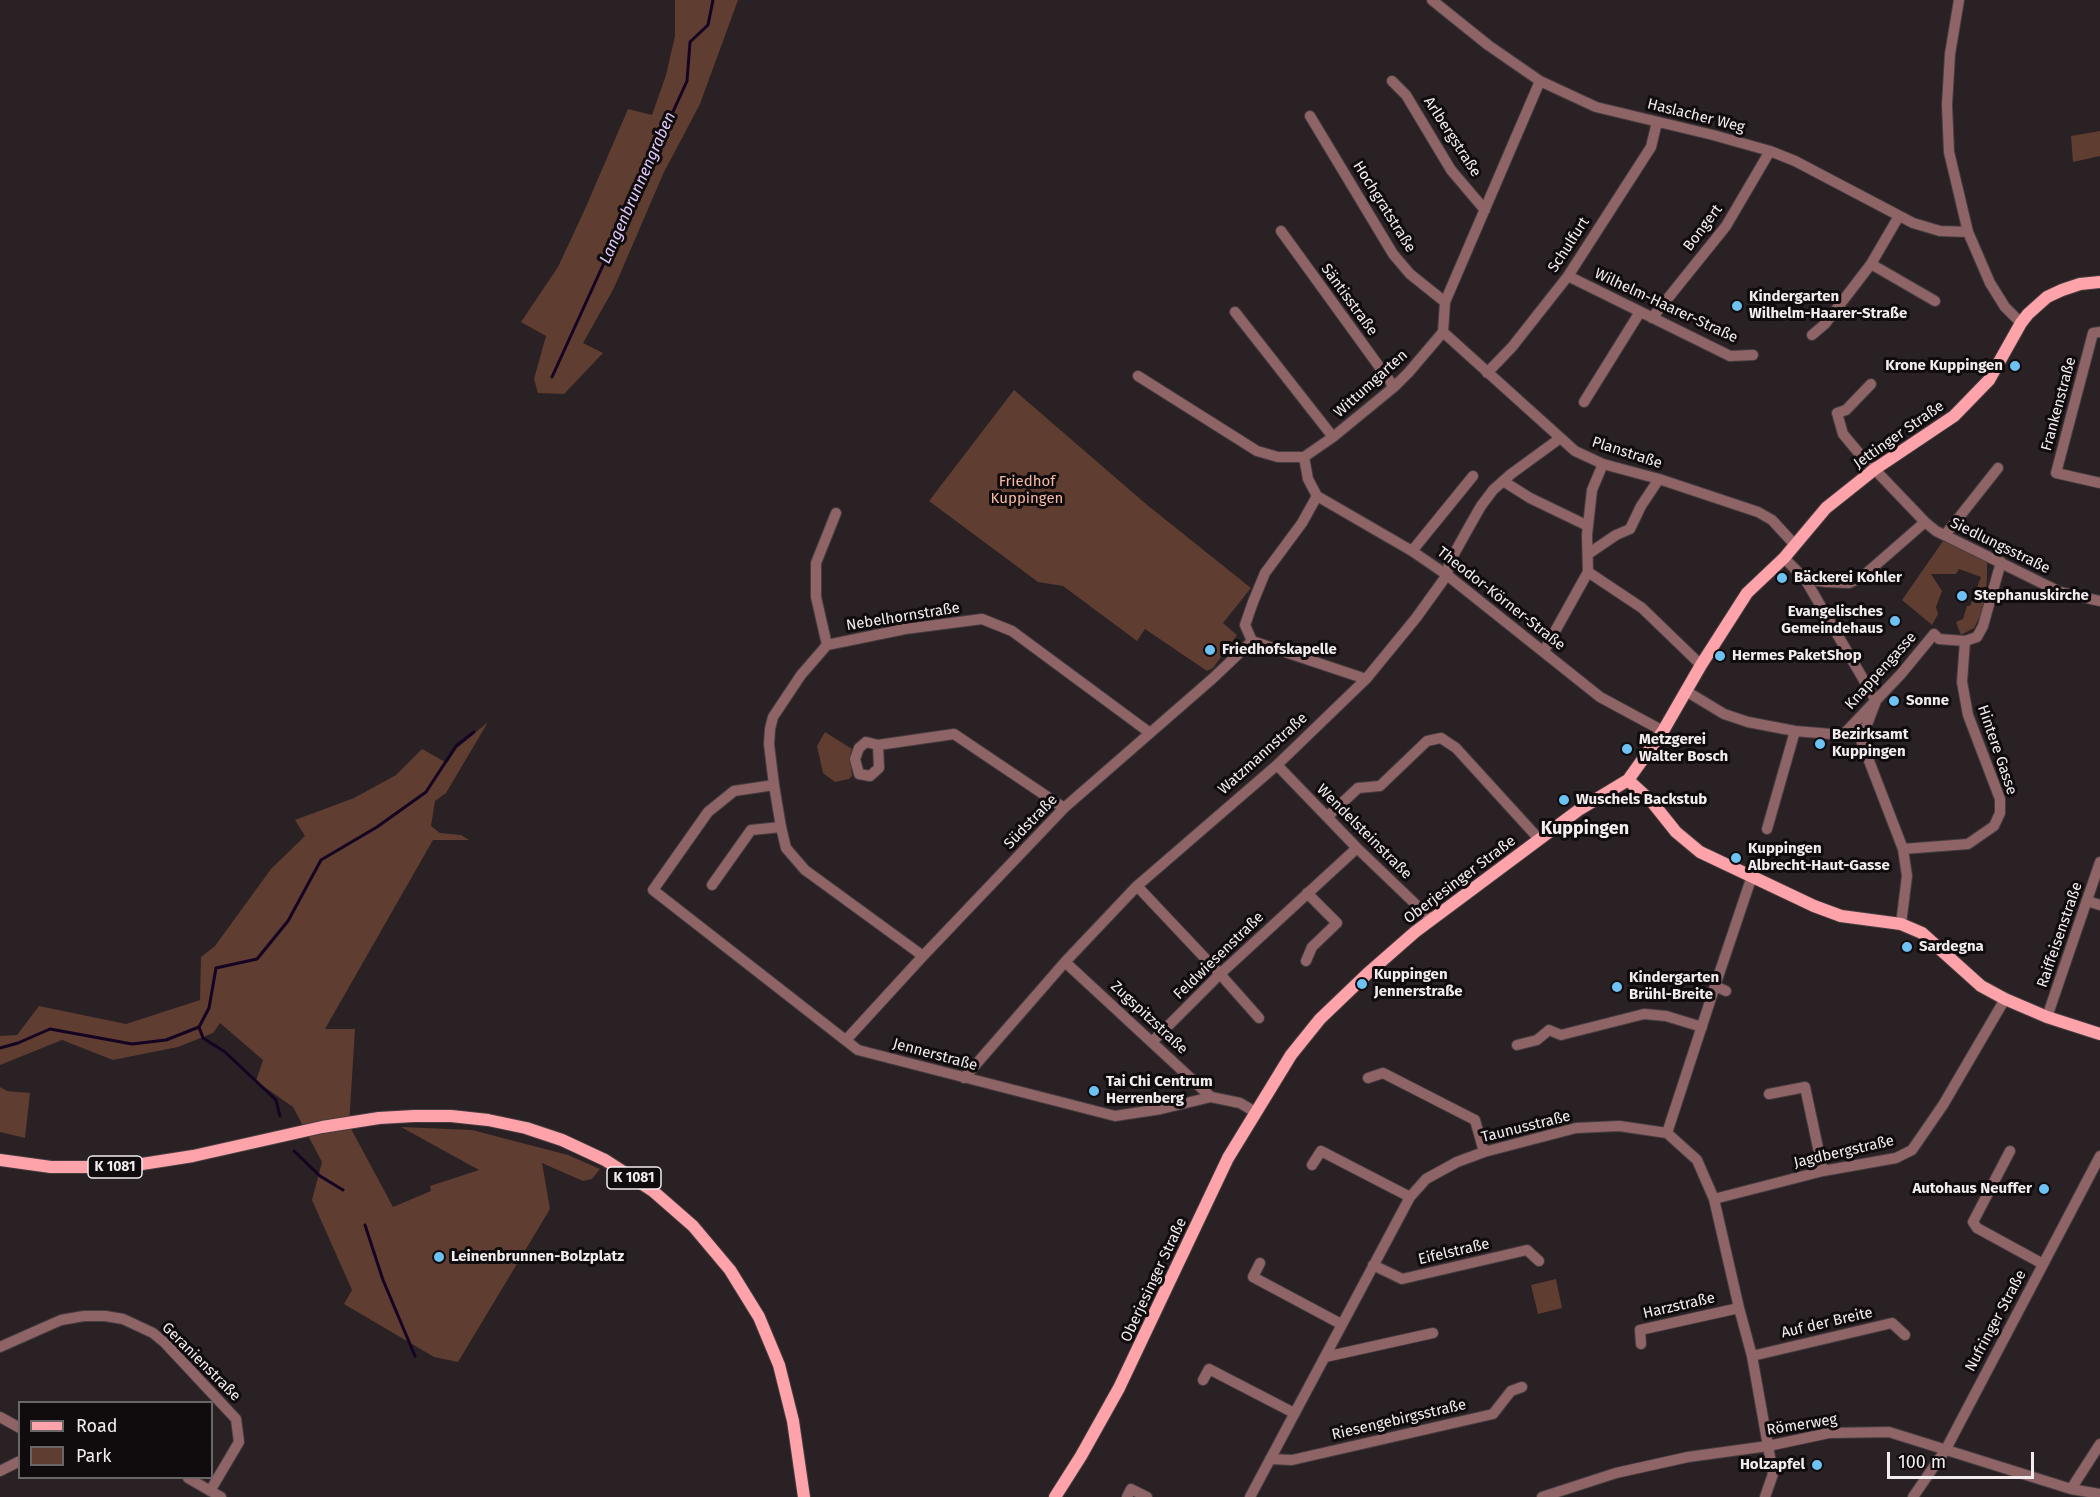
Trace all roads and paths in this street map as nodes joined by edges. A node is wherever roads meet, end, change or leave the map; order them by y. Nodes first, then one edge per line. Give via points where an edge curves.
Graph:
1 (1432, 0) edge
2 (1959, 0) edge
3 (1392, 81) dead end
4 (1539, 81) junction
5 (1310, 116) dead end
6 (1657, 122) junction
7 (1770, 152) junction
8 (1485, 210) junction
9 (1899, 216) junction
10 (1281, 231) dead end
11 (1968, 232) junction
12 (1871, 264) junction
13 (1568, 276) junction
14 (2100, 282) edge
15 (1935, 301) dead end
16 (1445, 302) junction
17 (1235, 312) dead end
18 (1640, 312) junction
19 (1652, 318) junction
20 (2021, 323) junction
21 (1443, 332) junction
22 (2096, 332) edge
23 (1812, 335) dead end
24 (1753, 355) dead end
25 (1486, 373) junction
26 (1138, 376) dead end
27 (1871, 384) dead end
28 (1394, 387) junction
29 (1584, 402) dead end
30 (1333, 437) junction
31 (1559, 439) junction
32 (1304, 457) junction
33 (1603, 464) junction
34 (1875, 468) junction
35 (1998, 468) dead end
36 (1473, 476) dead end
37 (1659, 479) junction
38 (1503, 481) junction
39 (2100, 483) edge
40 (1317, 496) junction
41 (836, 513) dead end
42 (1925, 522) junction
43 (1588, 526) junction
44 (1945, 535) junction
45 (1795, 545) junction
46 (1412, 551) junction
47 (1588, 554) junction
48 (1784, 558) junction
49 (2001, 562) junction
50 (1588, 572) junction
51 (1446, 575) junction
52 (1805, 579) junction
53 (2100, 601) edge
54 (1252, 641) junction
55 (1965, 641) junction
56 (827, 645) junction
57 (1544, 651) junction
58 (1701, 665) junction
59 (1366, 679) junction
60 (1686, 691) junction
61 (1876, 701) junction
62 (1663, 731) junction
63 (1795, 731) junction
64 (1150, 733) junction
65 (1843, 735) junction
66 (1861, 740) junction
67 (878, 744) dead end
68 (1277, 765) junction
69 (1628, 780) junction
70 (774, 784) junction
71 (1064, 808) junction
72 (1327, 817) junction
73 (781, 827) junction
74 (1767, 830) dead end
75 (1539, 839) junction
76 (1357, 848) junction
77 (1903, 849) junction
78 (2100, 862) edge
79 (1752, 876) junction
80 (712, 885) dead end
81 (1137, 886) junction
82 (1307, 893) junction
83 (2087, 901) junction
84 (2100, 904) edge
85 (1431, 920) junction
86 (1901, 924) junction
87 (922, 956) junction
88 (1306, 961) dead end
89 (1065, 962) junction
90 (1220, 974) junction
91 (1714, 986) junction
92 (1726, 991) dead end
93 (2005, 999) junction
94 (2048, 1017) junction
95 (1259, 1018) dead end
96 (1702, 1027) junction
97 (2100, 1034) edge
98 (846, 1040) junction
99 (1153, 1041) junction
100 (1517, 1045) dead end
101 (964, 1078) junction
102 (1368, 1078) dead end
103 (1769, 1094) dead end
104 (1211, 1097) junction
105 (1255, 1112) junction
106 (1667, 1133) junction
107 (2010, 1151) dead end
108 (1484, 1152) junction
109 (2100, 1156) edge
110 (0, 1160) edge
111 (1312, 1165) dead end
112 (1823, 1172) junction
113 (1410, 1197) junction
114 (1714, 1199) junction
115 (1539, 1261) dead end
116 (1260, 1263) dead end
117 (2043, 1264) junction
118 (1373, 1265) junction
119 (1738, 1308) junction
120 (1341, 1324) junction
121 (1433, 1333) dead end
122 (1905, 1335) dead end
123 (1641, 1344) dead end
124 (0, 1347) edge
125 (1752, 1356) junction
126 (1325, 1357) junction
127 (1203, 1380) dead end
128 (1522, 1387) dead end
129 (1294, 1413) junction
130 (0, 1417) edge
131 (18, 1427) edge
132 (2100, 1444) edge
133 (1768, 1446) junction
134 (1946, 1449) junction
135 (1270, 1459) junction
136 (18, 1462) edge
137 (0, 1471) edge
138 (190, 1479) edge
139 (2071, 1489) junction
140 (210, 1491) junction
141 (2100, 1494) edge
142 (221, 1497) edge
143 (804, 1497) edge
144 (1055, 1497) edge
145 (1127, 1497) edge
146 (1146, 1497) edge
147 (1250, 1497) edge
148 (1542, 1497) edge
149 (1764, 1497) edge
150 (1913, 1497) edge

1 - 4 street, Haslacher Weg
2 - 11 street via 1947,105 1949,152
3 - 8 street, Arlbergstraße via 1406,95 1451,170
4 - 6 street, Haslacher Weg via 1596,107
4 - 8 street
5 - 16 street, Hochgratstraße via 1393,254 1410,274
6 - 7 street, Haslacher Weg
6 - 13 street, Schulfurt via 1651,147
7 - 9 street, Haslacher Weg via 1795,161
7 - 19 street, Bongert via 1726,226
8 - 16 street
9 - 11 street, Haslacher Weg via 1940,231
9 - 12 street
10 - 28 street, Säntisstraße
11 - 20 street via 1990,283
12 - 15 street
12 - 23 street
13 - 18 street, Wilhelm-Haarer-Straße
13 - 25 street, Schulfurt via 1512,347
14 - 20 main road, Jettinger Straße via 2080,284 2047,297
16 - 21 street
17 - 30 street
18 - 19 street, Wilhelm-Haarer-Straße
18 - 29 street
19 - 24 street, Wilhelm-Haarer-Straße via 1730,356
20 - 34 main road, Jettinger Straße via 1989,380 1954,416
21 - 25 street, Planstraße
21 - 28 street, Wittumgarten
22 - 39 street, Frankenstraße via 2056,473
25 - 31 street, Planstraße
26 - 32 street via 1257,451 1278,457
27 - 34 street, Siedlungsstraße via 1846,410 1837,413 1843,434
28 - 30 street, Wittumgarten
30 - 32 street, Wittumgarten
31 - 33 street, Planstraße
31 - 38 street, Watzmannstraße
32 - 40 street via 1308,479
33 - 37 street, Planstraße
33 - 43 street via 1592,490
34 - 42 street, Siedlungsstraße
34 - 45 main road, Jettinger Straße via 1826,508
35 - 44 street
36 - 46 street
37 - 45 street, Planstraße via 1758,512 1772,520
37 - 47 street via 1630,529
38 - 43 street
38 - 51 street, Watzmannstraße via 1481,506
40 - 46 street, Theodor-Körner-Straße
40 - 54 street via 1265,573 1245,625
41 - 56 street via 816,563 816,597
42 - 44 street, Siedlungsstraße
42 - 52 street via 1863,577 1849,583
43 - 47 street
44 - 49 street, Siedlungsstraße
45 - 48 main road, Jettinger Straße
46 - 51 street, Theodor-Körner-Straße
47 - 50 street
48 - 52 street
48 - 58 main road, Jettinger Straße via 1747,593
49 - 53 street, Siedlungsstraße via 2060,592
49 - 55 street via 1983,626 1977,637
50 - 57 street
50 - 58 street via 1641,608
51 - 57 street, Theodor-Körner-Straße
51 - 59 street, Watzmannstraße
52 - 61 street
54 - 59 street
54 - 64 street, Südstraße
55 - 61 street, Knappengasse via 1939,639 1934,634
55 - 77 street, Hintere Gasse via 1962,682 1968,715 2000,799 2000,813 1994,826 1968,844
56 - 64 street, Nebelhornstraße via 904,629 982,619 1012,631
56 - 70 street via 773,717 769,744
57 - 62 street, Theodor-Körner-Straße via 1600,697
58 - 60 main road, Jettinger Straße
59 - 68 street, Watzmannstraße
60 - 62 main road, Jettinger Straße
60 - 63 street via 1724,714
61 - 65 street, Knappengasse
61 - 66 street
62 - 69 main road, Jettinger Straße
63 - 65 street
63 - 74 street
64 - 71 street, Südstraße
65 - 66 street
66 - 77 street
67 - 71 street via 954,734
68 - 72 street, Wendelsteinstraße
68 - 81 street, Watzmannstraße
69 - 75 main road, Oberjesinger Straße
69 - 79 main road via 1700,852
70 - 73 street
70 - 98 street, Jennerstraße via 734,791 708,812 653,890
71 - 87 street, Südstraße
72 - 75 street via 1358,788 1380,786 1427,741 1441,738 1456,748
72 - 76 street, Wendelsteinstraße
73 - 80 street via 751,830
73 - 87 street via 786,849 805,870
75 - 85 main road, Oberjesinger Straße
76 - 82 street, Feldwiesenstraße
76 - 85 street, Wendelsteinstraße
77 - 86 street via 1907,876
78 - 83 street, Raiffeisenstraße
79 - 86 main road via 1841,916
79 - 91 street
81 - 89 street, Watzmannstraße
81 - 90 street
82 - 88 street via 1337,923 1312,947
82 - 90 street, Feldwiesenstraße
83 - 84 street
83 - 94 street, Raiffeisenstraße
85 - 105 main road, Oberjesinger Straße via 1320,1019 1291,1055
86 - 93 main road via 1922,933 1964,973
87 - 98 street, Südstraße
89 - 99 street, Zugspitzstraße
89 - 101 street, Watzmannstraße
90 - 95 street
90 - 99 street, Feldwiesenstraße
91 - 92 street
91 - 96 street
93 - 94 main road
93 - 112 street, Jagdbergstraße via 1912,1150 1896,1158
94 - 97 main road
96 - 100 street via 1644,1014 1561,1035 1549,1030 1537,1040
96 - 106 street
98 - 101 street, Jennerstraße via 858,1050
99 - 104 street, Zugspitzstraße
101 - 104 street, Jennerstraße via 1114,1116
102 - 108 street via 1383,1073 1475,1120
103 - 112 street via 1805,1087
104 - 105 street, Jennerstraße via 1239,1103
105 - 144 main road, Oberjesinger Straße via 1218,1176 1119,1388
106 - 108 street, Taunusstraße via 1619,1125 1576,1128
106 - 114 street via 1696,1160
107 - 117 street via 1973,1222 1977,1228
108 - 113 street, Taunusstraße via 1426,1179
109 - 117 street, Nufringer Straße
110 - 143 main road, K 1081 via 100,1168 159,1162 272,1137 399,1116 473,1118 526,1128 562,1140 638,1180 674,1208 730,1269 759,1317 779,1365 790,1403
111 - 113 street via 1321,1151
112 - 114 street, Jagdbergstraße
113 - 118 street, Taunusstraße
114 - 119 street
115 - 118 street, Eifelstraße via 1527,1250 1402,1279
116 - 120 street via 1253,1277
117 - 134 street, Nufringer Straße
118 - 120 street, Taunusstraße
119 - 123 street, Harzstraße via 1640,1330
119 - 125 street
120 - 126 street, Taunusstraße
121 - 126 street
122 - 125 street, Auf der Breite via 1892,1323
124 - 140 street, Geranienstraße via 61,1320 84,1316 123,1319 153,1333 236,1419 239,1442
125 - 133 street
126 - 129 street, Taunusstraße
127 - 129 street via 1209,1369
128 - 135 street, Riesengebirgsstraße via 1511,1390 1493,1414 1292,1460
129 - 135 street, Taunusstraße
130 - 131 street
132 - 139 street
133 - 134 street, Römerweg via 1829,1433 1889,1432
133 - 148 street, Römerweg via 1688,1457 1616,1473
133 - 149 street via 1773,1474
134 - 139 street, Römerweg
134 - 150 street, Nufringer Straße
135 - 147 street, Taunusstraße
136 - 137 street
138 - 140 street
139 - 141 street, Römerweg
140 - 142 street
145 - 146 street via 1131,1489

